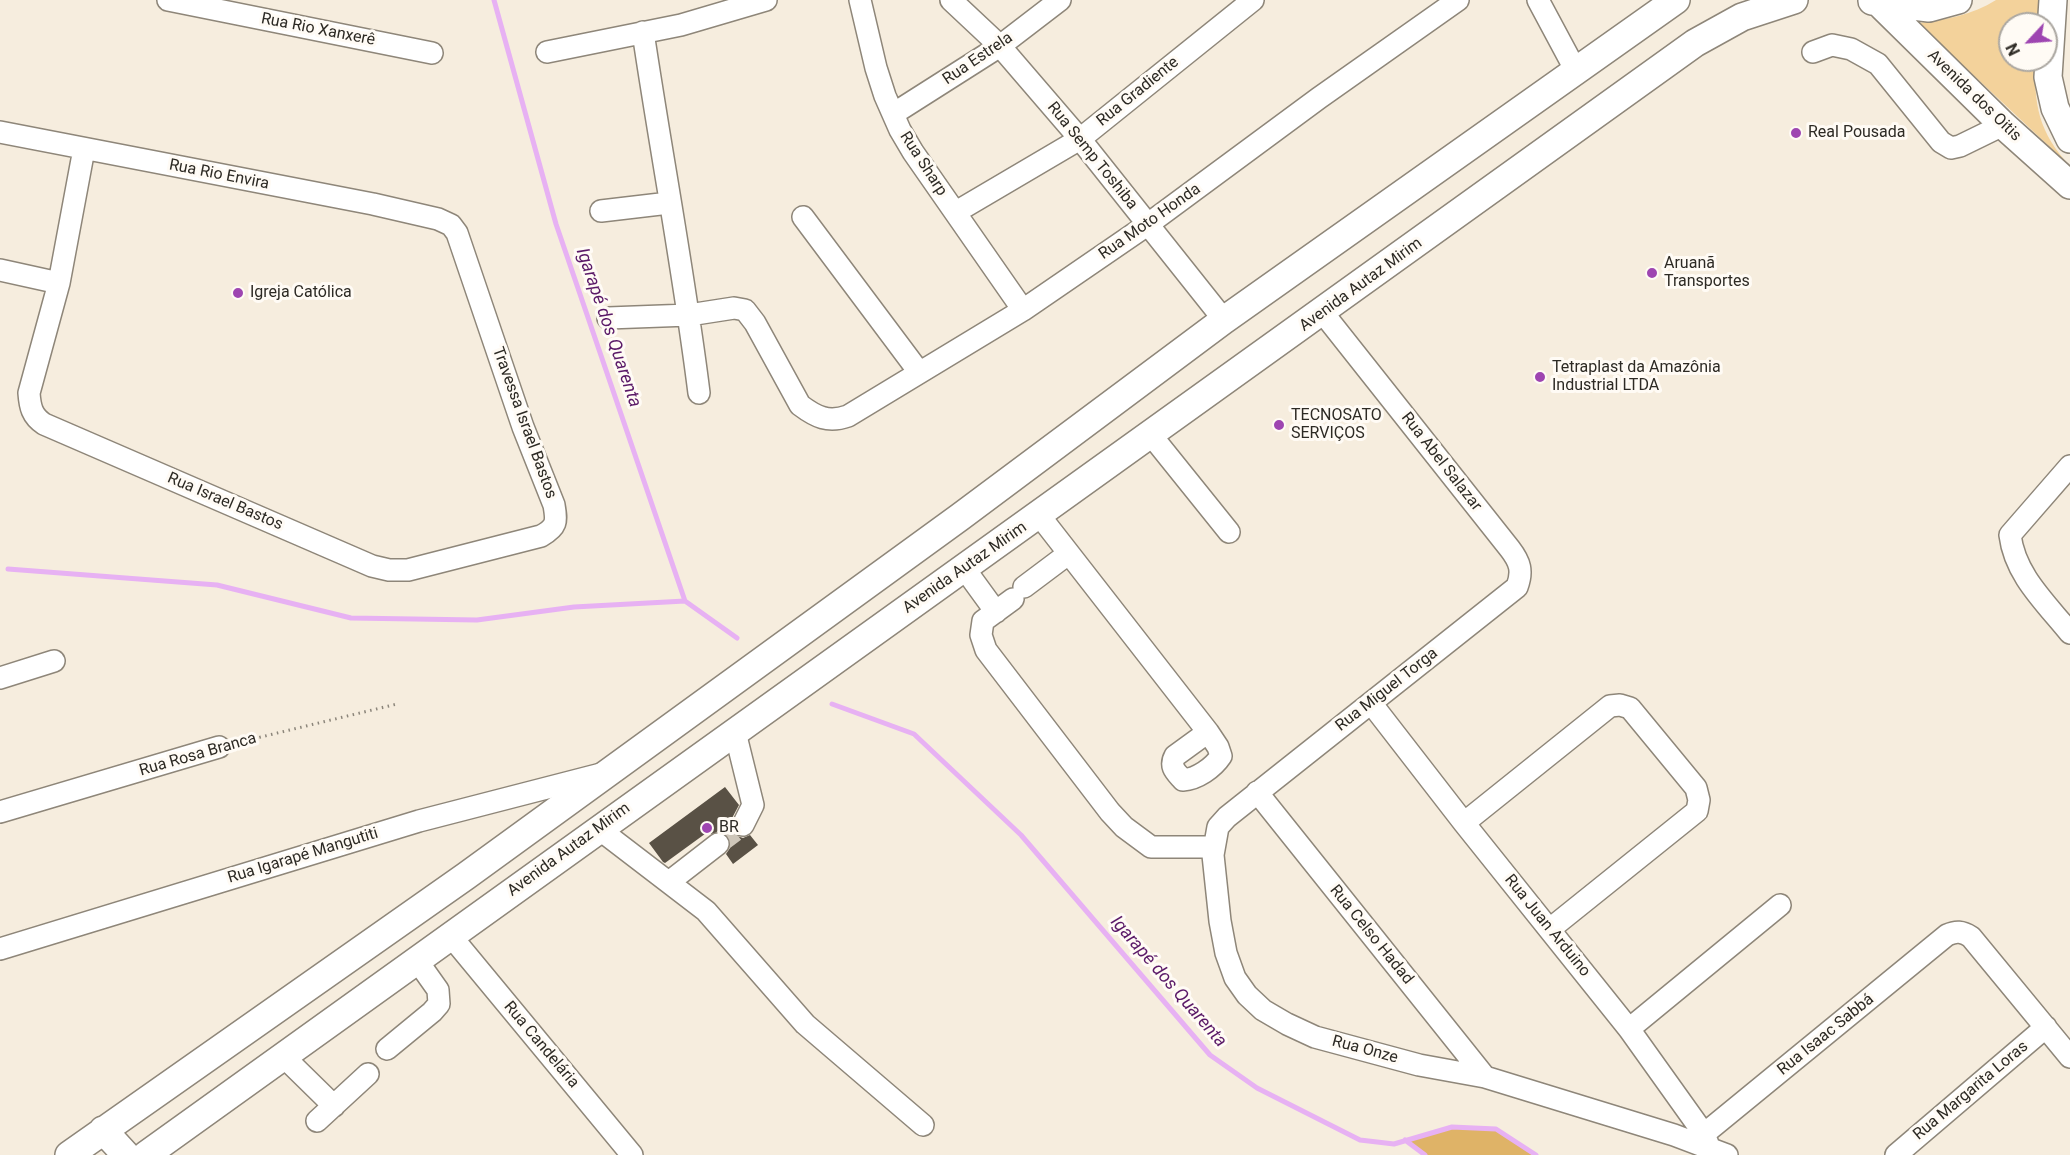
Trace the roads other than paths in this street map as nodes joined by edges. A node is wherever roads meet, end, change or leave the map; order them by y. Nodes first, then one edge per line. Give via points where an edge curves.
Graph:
1 (168, 0) edge
2 (766, 0) edge
3 (860, 0) edge
4 (951, 0) edge
5 (1060, 0) edge
6 (1253, 0) edge
7 (1458, 0) edge
8 (1538, 0) edge
9 (1676, 0) edge
10 (1794, 0) edge
11 (1958, 0) edge
12 (2053, 0) edge
13 (1874, 2) edge
14 (643, 32) junction
15 (1000, 46) junction
16 (547, 52) dead end
17 (1813, 52) dead end
18 (432, 53) dead end
19 (1576, 70) junction
20 (893, 114) junction
21 (2003, 125) junction
22 (0, 132) edge
23 (2068, 133) edge
24 (1080, 140) junction
25 (84, 149) junction
26 (2070, 185) edge
27 (669, 203) junction
28 (602, 211) dead end
29 (956, 212) junction
30 (803, 217) dead end
31 (438, 219) joint
32 (1147, 225) junction
33 (0, 270) edge
34 (59, 283) junction
35 (1023, 310) junction
36 (1323, 313) junction
37 (689, 315) junction
38 (608, 318) dead end
39 (1224, 320) junction
40 (919, 372) junction
41 (699, 393) dead end
42 (1151, 435) junction
43 (2070, 466) edge
44 (1039, 515) junction
45 (960, 517) junction
46 (1229, 532) dead end
47 (1068, 554) junction
48 (975, 560) junction
49 (408, 570) joint
50 (1517, 587) joint
51 (996, 612) junction
52 (2070, 633) edge
53 (54, 661) dead end
54 (0, 678) edge
55 (1371, 703) junction
56 (735, 732) junction
57 (1208, 732) dead end
58 (219, 747) road end
59 (609, 772) junction
60 (1257, 792) junction
61 (0, 812) edge
62 (1464, 823) junction
63 (743, 825) tunnel mouth
64 (599, 829) junction
65 (718, 844) tunnel mouth
66 (1214, 847) junction
67 (669, 882) junction
68 (1780, 904) dead end
69 (1550, 930) junction
70 (450, 935) junction
71 (0, 949) edge
72 (416, 959) junction
73 (2046, 1027) junction
74 (1629, 1029) junction
75 (387, 1049) dead end
76 (284, 1056) junction
77 (2070, 1058) edge
78 (368, 1074) dead end
79 (1485, 1077) junction
80 (334, 1106) junction
81 (317, 1121) dead end
82 (923, 1125) dead end
83 (103, 1130) junction
84 (1713, 1148) edge
85 (69, 1155) edge
86 (126, 1155) edge
87 (146, 1155) edge
88 (632, 1155) edge
89 (1896, 1155) edge

1 - 18 street, Rua Rio Xanxerê
2 - 14 street
3 - 20 street, Rua Sharp via 876,68
4 - 15 street, Rua Semp Toshiba
5 - 15 street, Rua Estrela
6 - 24 street, Rua Gradiente
7 - 32 street, Rua Moto Honda
8 - 19 street
9 - 19 main road
10 - 36 main road, Avenida Autaz Mirim via 1742,17 1695,44
11 - 13 main road via 1929,8
12 - 23 main road via 2048,77 2055,108
13 - 21 main road, Avenida dos Oitis
14 - 16 street
14 - 27 street
15 - 20 street, Rua Estrela
15 - 24 street, Rua Semp Toshiba
17 - 21 street via 1832,45 1851,49 1878,64 1950,148
19 - 39 main road
20 - 29 street, Rua Sharp via 913,152
21 - 26 main road, Avenida dos Oitis
22 - 25 street, Rua Rio Envira
24 - 29 street, Rua Gradiente
24 - 32 street, Rua Semp Toshiba
25 - 31 street, Rua Rio Envira
25 - 34 street
27 - 28 street
27 - 37 street
29 - 35 street, Rua Sharp
30 - 40 street
31 - 49 street, Travessa Israel Bastos via 457,233 556,516 551,530 542,536
32 - 35 street, Rua Moto Honda
32 - 39 street, Rua Semp Toshiba
33 - 34 street
34 - 49 street, Rua Israel Bastos via 29,393 36,418 372,566
35 - 40 street, Rua Moto Honda
36 - 42 main road, Avenida Autaz Mirim
36 - 50 street, Rua Abel Salazar via 1516,557 1521,568
37 - 38 street
37 - 40 street, Rua Moto Honda via 745,310 800,405 828,420 863,409
37 - 41 street
39 - 45 main road
42 - 44 main road, Avenida Autaz Mirim
42 - 46 street
43 - 52 street via 2010,535 2012,552 2024,576
44 - 47 street
44 - 48 main road, Avenida Autaz Mirim
45 - 48 main road
45 - 59 main road
47 - 51 street
47 - 57 street
48 - 51 street
48 - 56 main road, Avenida Autaz Mirim
50 - 55 street, Rua Miguel Torga
51 - 66 street via 984,621 981,635 986,650 1110,812 1151,847
53 - 54 street
55 - 60 street, Rua Miguel Torga
55 - 62 street, Rua Juan Arduino
56 - 63 street via 753,805
56 - 64 main road, Avenida Autaz Mirim
58 - 61 street, Rua Rosa Branca
59 - 71 street, Rua Igarapé Mangutiti via 419,821
59 - 83 main road
60 - 66 street, Rua Onze via 1218,827
60 - 79 street, Rua Celso Hadad
62 - 69 street, Rua Juan Arduino
62 - 69 street via 1610,706 1630,708 1696,788 1697,811
64 - 67 street
64 - 70 main road, Avenida Autaz Mirim
65 - 67 street
66 - 79 street, Rua Onze via 1226,953 1235,978 1263,1010 1315,1036 1419,1065
67 - 82 street via 721,926 805,1024
68 - 74 street
69 - 74 street, Rua Juan Arduino
70 - 72 main road, Avenida Autaz Mirim
70 - 88 street, Rua Candelária
72 - 75 street via 438,990 439,1004
72 - 76 main road, Avenida Autaz Mirim
73 - 77 street
73 - 84 street, Rua Isaac Sabbá via 1971,937 1955,931
73 - 89 street, Rua Margarita Loras
74 - 84 street, Rua Juan Arduino
76 - 80 street
76 - 87 main road, Avenida Autaz Mirim
78 - 80 street
79 - 84 street, Rua Onze
80 - 81 street
83 - 85 main road
83 - 86 main road

